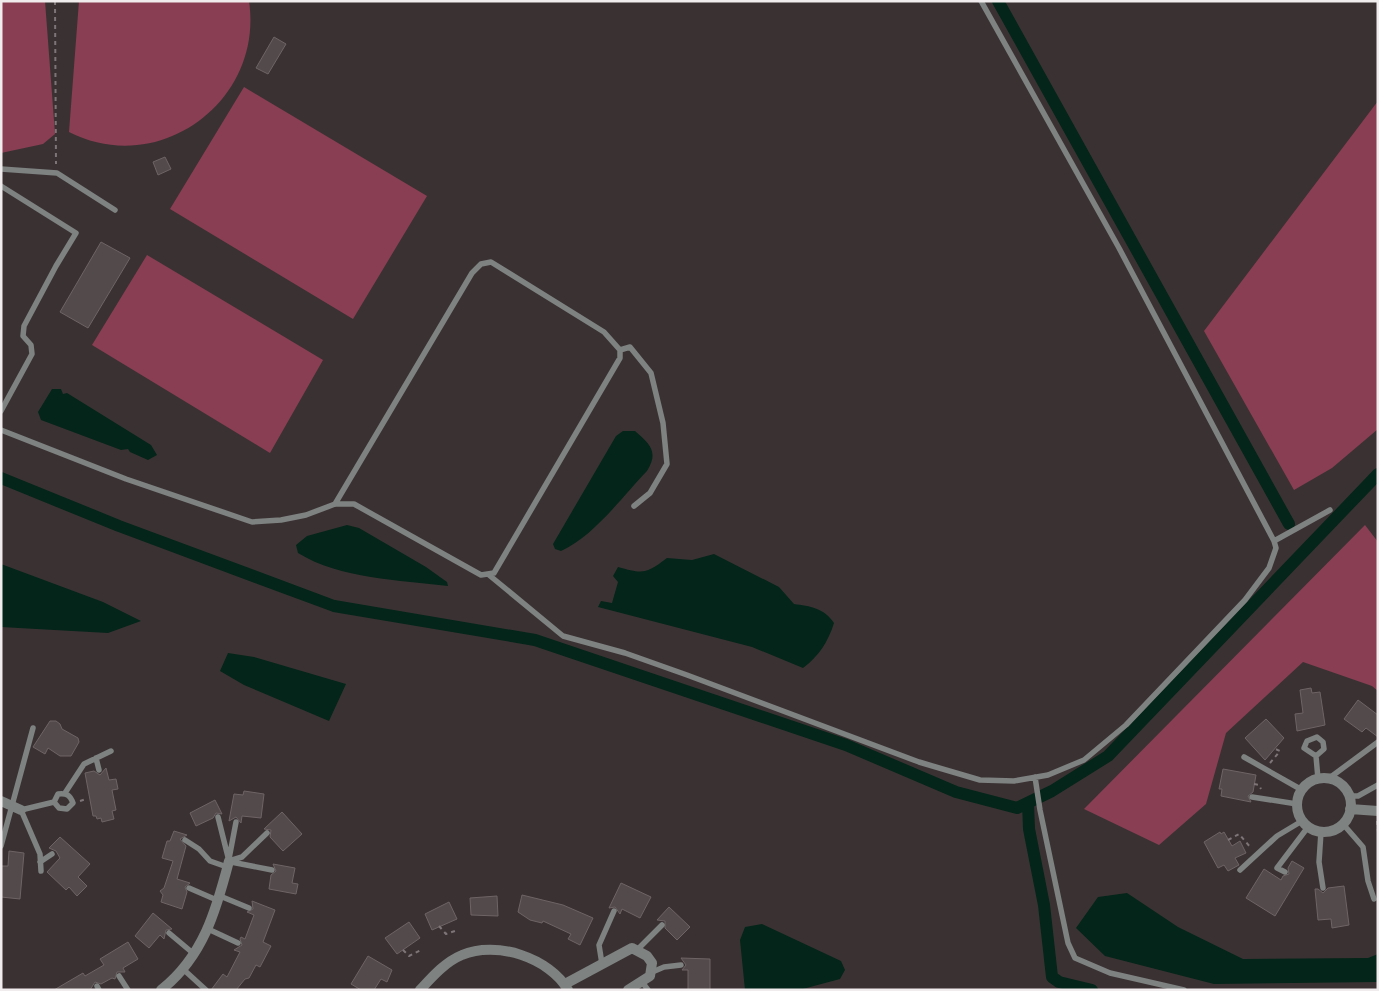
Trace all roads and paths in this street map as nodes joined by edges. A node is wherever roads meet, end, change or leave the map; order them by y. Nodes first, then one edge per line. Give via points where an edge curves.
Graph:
1 (55, 1) edge
2 (981, 1) edge
3 (1, 169) edge
4 (57, 173) junction
5 (1, 186) edge
6 (115, 210) dead end
7 (620, 350) junction
8 (1, 412) edge
9 (1, 430) edge
10 (335, 504) junction
11 (634, 506) dead end
12 (1330, 510) dead end
13 (1274, 541) junction
14 (489, 575) junction
15 (33, 728) dead end
16 (1378, 742) edge
17 (1273, 748) dead end
18 (111, 751) dead end
19 (1316, 756) dead end
20 (1244, 757) dead end
21 (96, 758) junction
22 (1266, 769) junction
23 (99, 770) dead end
24 (1035, 778) junction
25 (1323, 779) junction
26 (1378, 785) edge
27 (1302, 790) junction
28 (65, 793) junction
29 (1349, 796) junction
30 (1252, 797) dead end
31 (1, 801) edge
32 (54, 802) junction
33 (1297, 804) junction
34 (17, 808) junction
35 (1350, 809) junction
36 (1378, 811) edge
37 (218, 817) dead end
38 (236, 822) dead end
39 (1305, 824) junction
40 (1343, 824) junction
41 (1321, 832) junction
42 (267, 833) dead end
43 (185, 840) dead end
44 (1228, 840) dead end
45 (1, 846) edge
46 (52, 854) dead end
47 (1256, 856) junction
48 (40, 862) junction
49 (228, 864) junction
50 (272, 870) dead end
51 (1240, 870) dead end
52 (41, 871) dead end
53 (1285, 872) dead end
54 (188, 888) dead end
55 (1322, 888) dead end
56 (219, 898) junction
57 (1374, 898) dead end
58 (249, 908) dead end
59 (614, 911) dead end
60 (662, 925) dead end
61 (439, 926) dead end
62 (208, 929) junction
63 (455, 931) dead end
64 (169, 933) dead end
65 (238, 943) dead end
66 (403, 950) dead end
67 (421, 950) dead end
68 (637, 950) junction
69 (194, 955) junction
70 (602, 964) junction
71 (682, 965) dead end
72 (183, 969) junction
73 (650, 973) junction
74 (119, 976) dead end
75 (645, 986) edge
76 (567, 987) edge
77 (128, 990) edge
78 (161, 990) edge
79 (206, 990) edge
80 (420, 990) edge
81 (628, 990) edge
82 (1184, 990) edge

1 - 4 path
2 - 13 lane via 1119,248
3 - 4 lane
4 - 6 lane
5 - 8 lane via 76,233 24,326 23,336 31,346 32,354
7 - 10 lane via 604,332 491,262 480,264
7 - 11 lane via 630,347 651,373 663,423 667,464 650,493
7 - 14 lane via 620,358 494,573
9 - 10 lane via 126,479 252,522 306,515
10 - 14 lane via 354,504 481,575
12 - 13 lane
13 - 24 lane via 1276,548 1270,568 1245,600 1126,725 1084,760
14 - 24 lane via 563,636 625,653 980,780
15 - 34 lane
16 - 25 lane
17 - 22 path via 1280,751
18 - 21 lane
19 - 25 lane
20 - 22 lane
21 - 23 lane
21 - 28 lane via 84,764
22 - 27 lane
24 - 82 lane via 1068,943 1075,958 1110,973
25 - 27 street
25 - 29 street via 1341,785
26 - 29 lane via 1358,796
27 - 33 street
28 - 32 lane via 58,794
28 - 32 lane via 73,803 67,809 59,808
29 - 35 street
30 - 33 lane
31 - 34 street
32 - 34 lane
33 - 39 street
34 - 45 lane
34 - 48 lane via 40,854
35 - 36 street
35 - 40 street
37 - 49 lane
38 - 49 lane
39 - 41 street
39 - 47 lane via 1277,836
39 - 53 lane via 1277,868
40 - 41 street via 1336,830
40 - 57 lane via 1363,848
41 - 55 lane via 1319,862
42 - 49 lane via 242,857
43 - 49 lane via 200,849 210,861
44 - 47 path via 1239,834
46 - 48 lane
47 - 51 lane
48 - 52 lane
49 - 50 lane
49 - 56 street
54 - 56 lane
56 - 58 lane
56 - 62 street
59 - 70 lane via 599,944
60 - 68 lane
61 - 63 path via 446,934
62 - 65 lane
62 - 69 street
64 - 69 lane
66 - 67 path via 409,956
68 - 70 street via 632,948
68 - 73 street via 652,963
69 - 72 street
70 - 76 street
71 - 73 lane
72 - 78 street
72 - 79 lane
73 - 75 street
74 - 77 lane
75 - 81 street
76 - 80 street via 544,965 528,957 505,951 480,951 457,958 441,968

